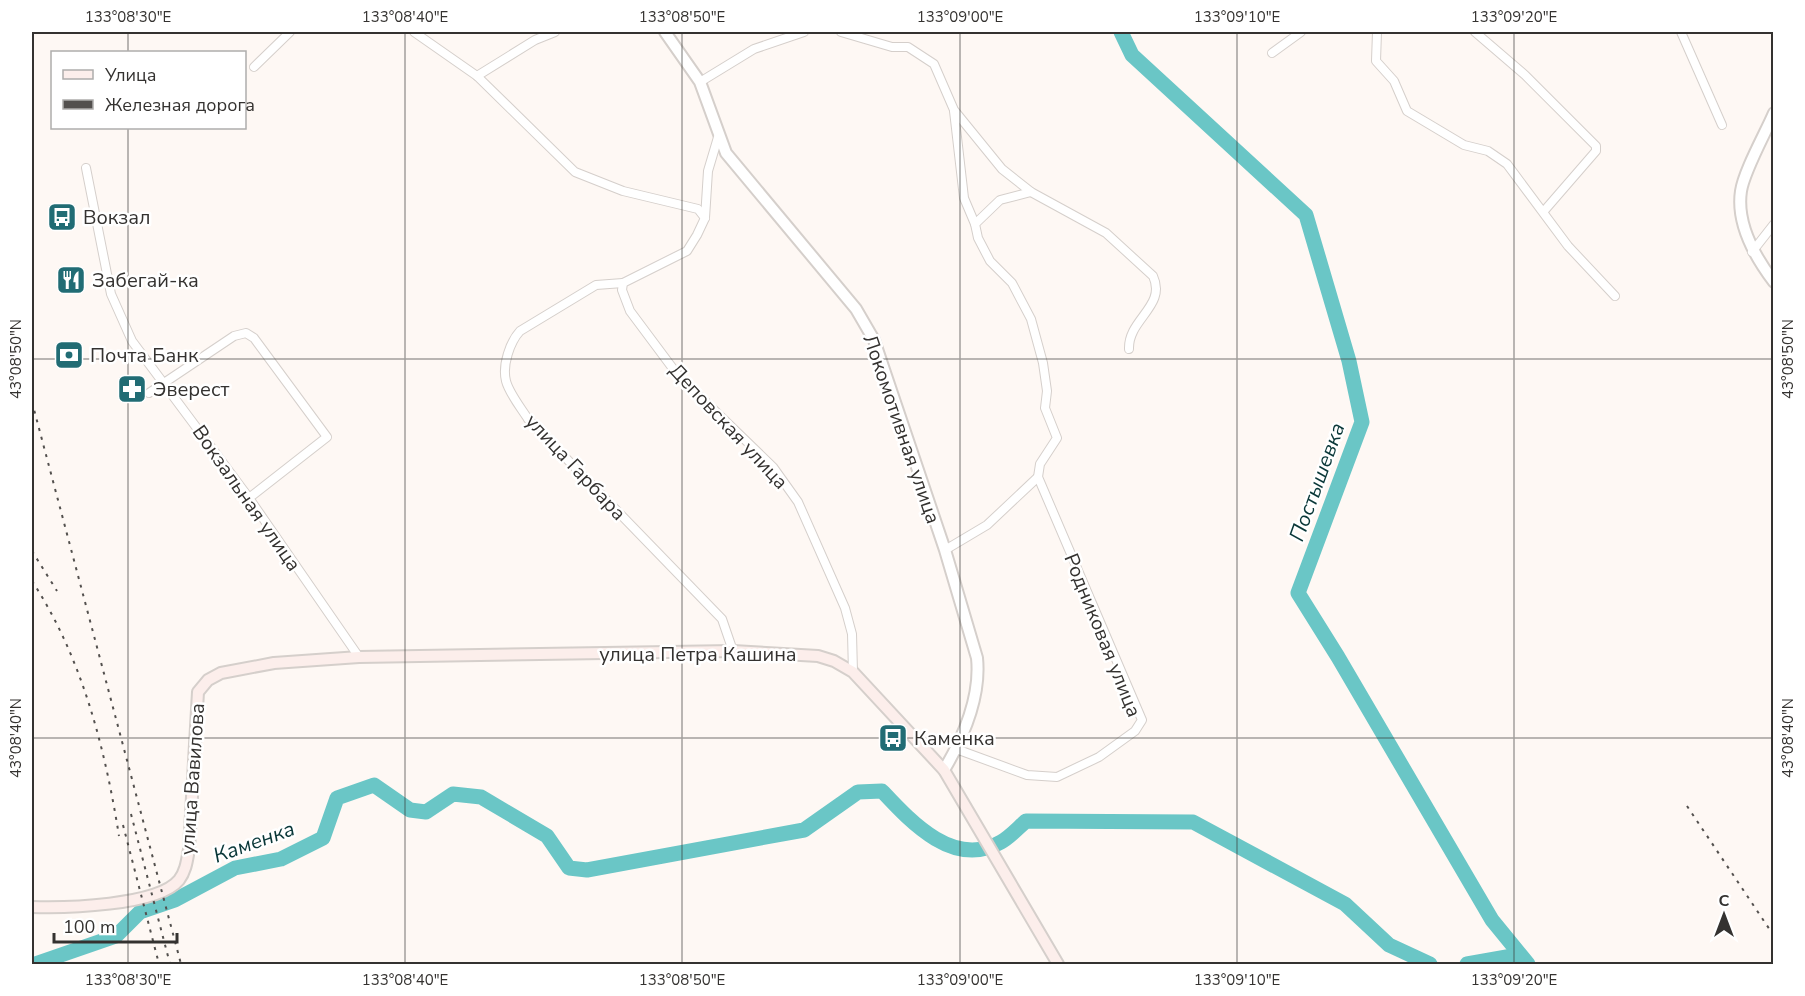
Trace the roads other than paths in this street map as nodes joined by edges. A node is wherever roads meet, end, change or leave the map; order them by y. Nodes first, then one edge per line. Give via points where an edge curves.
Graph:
1 (290, 32) edge
2 (414, 32) edge
3 (555, 32) edge
4 (665, 32) edge
5 (804, 32) edge
6 (841, 32) edge
7 (1301, 32) edge
8 (1377, 32) edge
9 (1475, 32) edge
10 (1680, 32) edge
11 (1272, 52) dead end
12 (254, 67) dead end
13 (477, 76) junction
14 (700, 82) junction
15 (954, 110) junction
16 (1773, 113) edge
17 (1722, 125) dead end
18 (719, 135) junction
19 (86, 168) dead end
20 (1031, 192) junction
21 (1544, 211) junction
22 (705, 218) junction
23 (975, 224) junction
24 (1773, 225) edge
25 (1752, 252) junction
26 (1773, 282) edge
27 (623, 283) junction
28 (1615, 296) dead end
29 (1129, 349) dead end
30 (165, 383) junction
31 (149, 393) dead end
32 (1038, 477) junction
33 (249, 498) junction
34 (945, 550) junction
35 (733, 651) junction
36 (359, 657) junction
37 (853, 672) junction
38 (956, 749) junction
39 (944, 770) junction
40 (32, 907) edge
41 (1058, 964) edge

1 - 12 street
2 - 13 street
3 - 13 street
4 - 14 street, Локомотивная улица
5 - 14 street via 754,49
6 - 15 street via 892,47 909,47 934,64
7 - 11 street
8 - 21 street via 1377,61 1394,81 1407,111 1464,145 1488,151 1507,164
9 - 21 street via 1596,146 1596,151
10 - 17 street
13 - 22 street via 575,172 623,191 698,209
14 - 18 street, Локомотивная улица
15 - 20 street via 1002,169
15 - 23 street via 964,198
16 - 25 street via 1741,191 1741,212
18 - 22 street via 708,171
18 - 34 street, Локомотивная улица via 726,153 856,309 874,340
19 - 30 street, Вокзальная улица via 111,294 132,341
20 - 23 street via 1000,200
20 - 29 street via 1106,232 1153,276 1156,299 1134,328
21 - 28 street via 1568,246
22 - 27 street via 687,251
23 - 32 street via 990,261 1012,283 1031,319 1043,363 1045,408 1057,438 1040,464
24 - 25 street
25 - 26 street
27 - 35 street, улица Гарбара via 596,285 520,331 508,352 506,380 528,419 722,619
27 - 37 street, Деповская улица via 630,311 677,374 773,467 798,502 845,608 852,634
30 - 31 street
30 - 33 street, Вокзальная улица
30 - 33 street via 234,336 246,333 254,338 327,437
32 - 34 street via 987,525
32 - 38 street, Родниковая улица via 1142,720 1135,731 1099,757 1057,777 1026,775
33 - 36 street, Вокзальная улица
34 - 38 street, Локомотивная улица via 978,658 979,677
35 - 36 main road, улица Петра Кашина
35 - 37 main road, улица Петра Кашина via 818,656
36 - 40 main road, улица Вавилова via 274,663 221,673 208,680 198,692 189,849 180,878 154,896 67,908
37 - 39 main road, улица Петра Кашина
38 - 39 street, Локомотивная улица
39 - 41 main road, улица Петра Кашина

